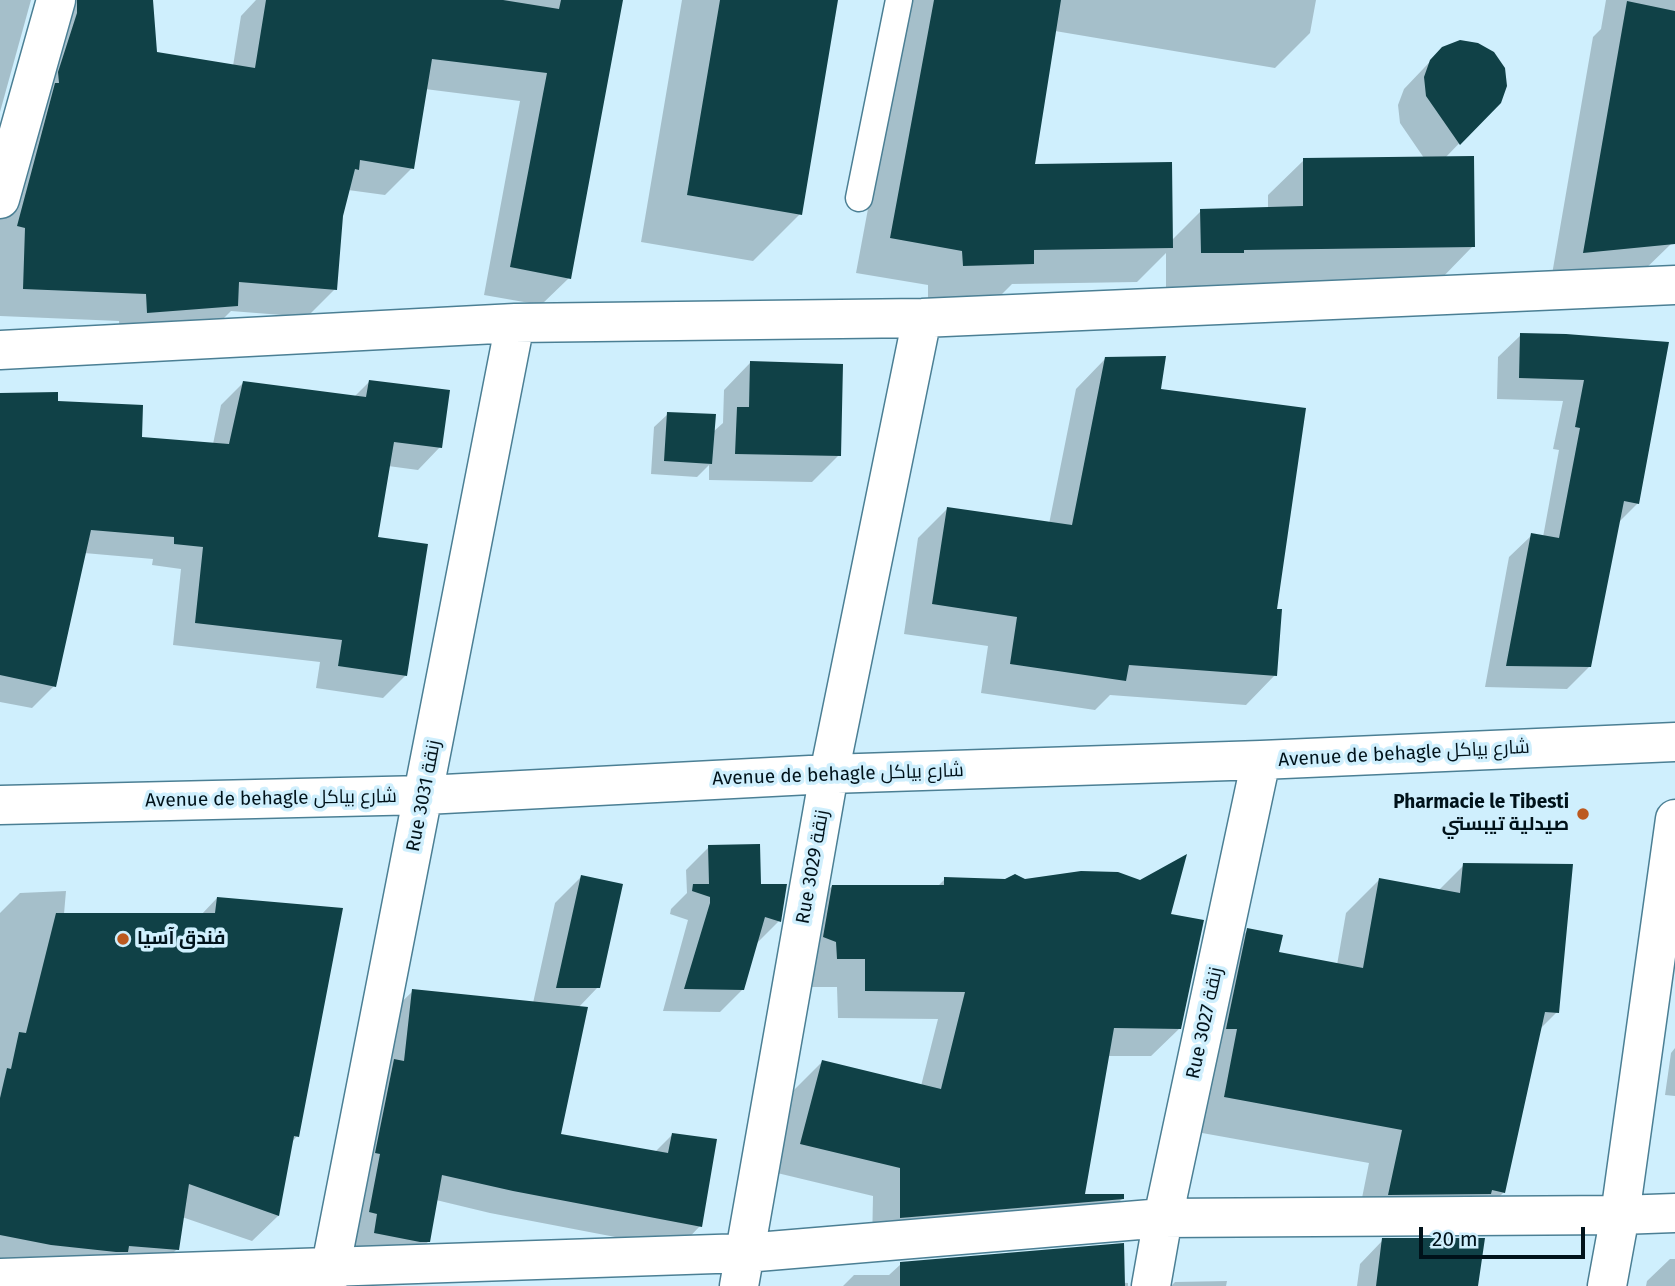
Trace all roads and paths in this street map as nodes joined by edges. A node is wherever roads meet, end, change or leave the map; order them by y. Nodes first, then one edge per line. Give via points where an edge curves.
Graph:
1 (56, 0) edge
2 (899, 0) edge
3 (859, 198) dead end
4 (0, 199) edge
5 (1675, 285) edge
6 (922, 318) junction
7 (515, 323) junction
8 (0, 349) edge
9 (1675, 742) edge
10 (1261, 760) junction
11 (830, 774) junction
12 (425, 795) junction
13 (0, 805) edge
14 (1675, 819) edge
15 (1668, 914) edge
16 (1675, 1213) edge
17 (1620, 1215) junction
18 (1164, 1218) junction
19 (742, 1270) edge
20 (329, 1277) edge
21 (0, 1278) edge
22 (1151, 1286) edge
23 (1607, 1286) edge

1 - 4 street
2 - 3 lane
5 - 6 street
6 - 7 street
6 - 11 street, Rue 3029 زنقة
7 - 8 street
7 - 12 street, Rue 3031 زنقة
9 - 10 street, Avenue de behagle شارع بياكل
10 - 11 street, Avenue de behagle شارع بياكل
10 - 18 street, Rue 3027 زنقة
11 - 12 street, Avenue de behagle شارع بياكل
11 - 19 street, Rue 3029 زنقة
12 - 13 street, Avenue de behagle شارع بياكل
12 - 20 street, Rue 3031 زنقة
14 - 15 street
15 - 17 street
16 - 17 street
17 - 18 street
17 - 23 street
18 - 19 street
18 - 22 street, Rue 3027 زنقة
19 - 20 street
20 - 21 street

